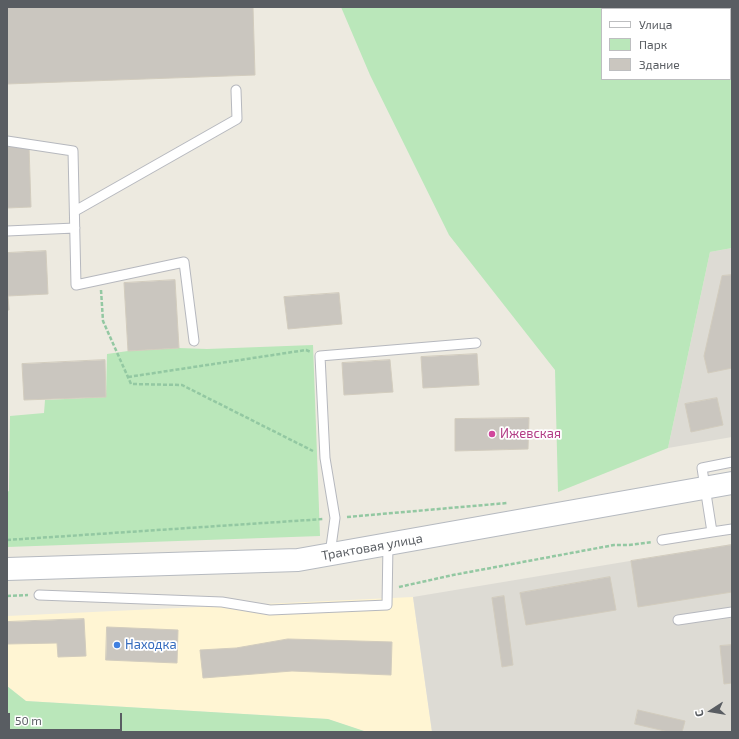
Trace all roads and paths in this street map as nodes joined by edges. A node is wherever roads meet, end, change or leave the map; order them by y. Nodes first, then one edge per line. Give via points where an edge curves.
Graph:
1 (236, 90) dead end
2 (7, 141) edge
3 (75, 211) junction
4 (75, 228) junction
5 (7, 231) edge
6 (100, 280) junction
7 (194, 341) dead end
8 (476, 343) dead end
9 (320, 356) junction
10 (128, 377) junction
11 (325, 458) junction
12 (732, 462) edge
13 (732, 483) edge
14 (704, 488) junction
15 (507, 503) dead end
16 (335, 518) junction
17 (732, 529) edge
18 (712, 532) junction
19 (7, 540) edge
20 (662, 540) joint
21 (388, 544) junction
22 (330, 554) junction
23 (7, 569) edge
24 (388, 590) junction
25 (39, 595) joint
26 (7, 596) edge
27 (732, 612) edge
28 (678, 620) dead end

1 - 3 lane via 237,119
2 - 3 lane via 73,151
3 - 4 lane
4 - 5 lane
4 - 6 lane via 76,285
6 - 7 lane via 184,262
6 - 10 path via 103,321
8 - 9 lane
9 - 10 path via 306,350
9 - 11 lane
10 - 11 path via 131,384 182,385
11 - 16 lane
12 - 14 lane via 702,468
13 - 14 street, Трактовая улица
14 - 18 lane
14 - 21 street, Трактовая улица
15 - 16 path
16 - 19 path
16 - 22 lane
17 - 18 lane
18 - 20 lane
20 - 24 path via 614,545 453,575
21 - 22 street, Трактовая улица
21 - 24 lane
22 - 23 street, Трактовая улица via 298,560
24 - 25 lane via 387,605 270,610 222,602
25 - 26 path
27 - 28 lane

